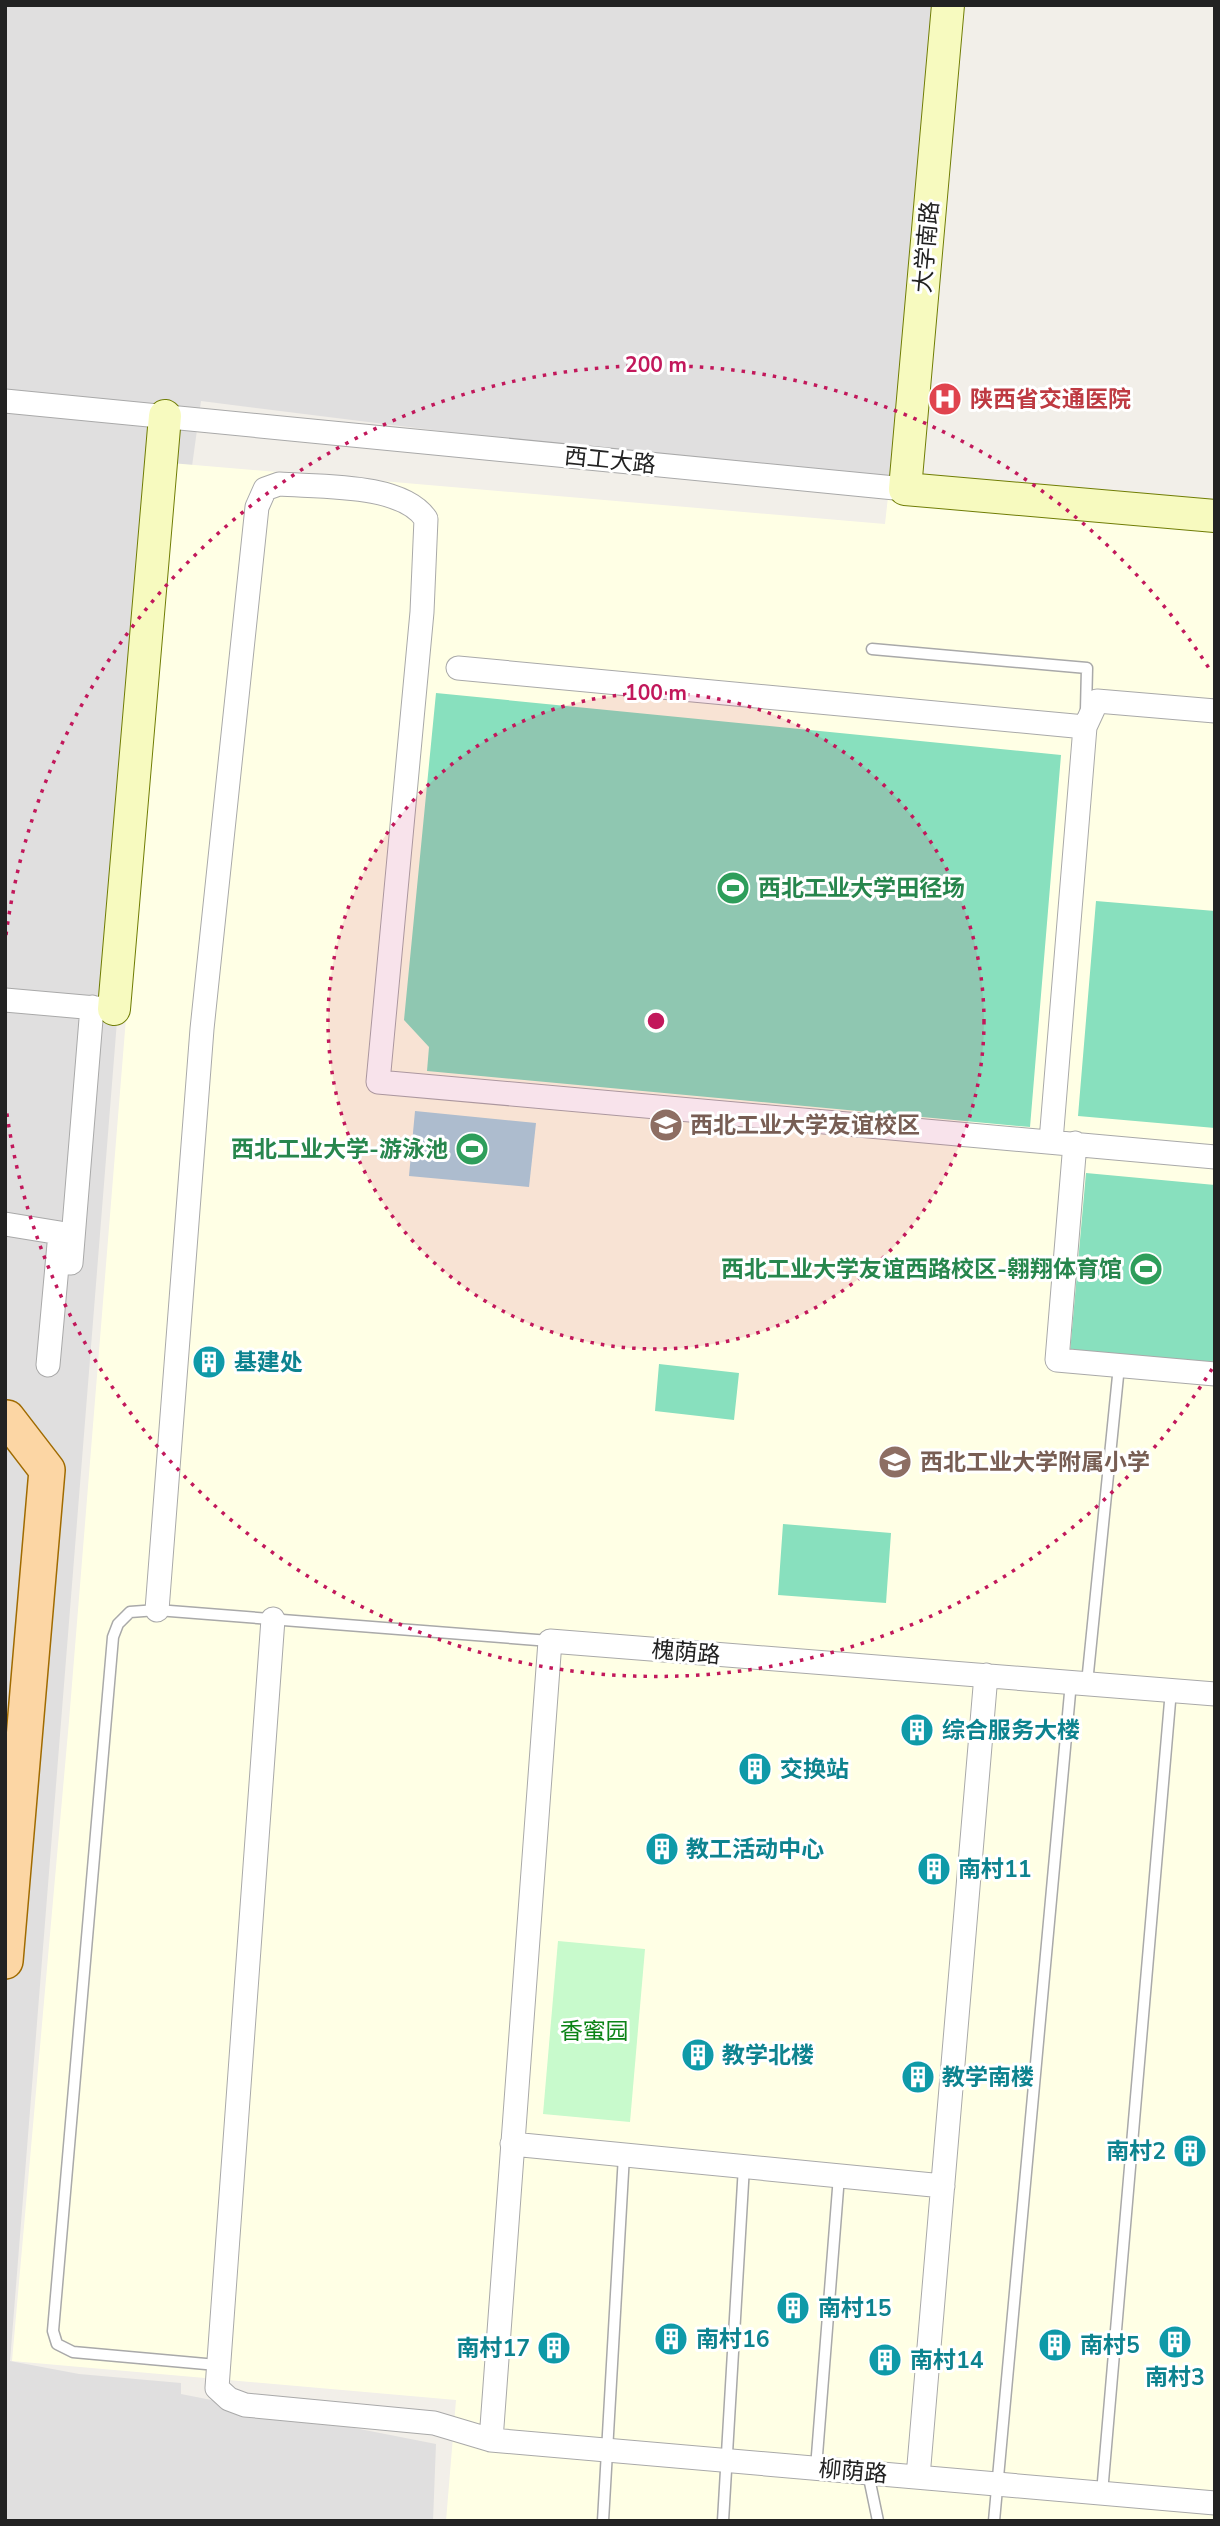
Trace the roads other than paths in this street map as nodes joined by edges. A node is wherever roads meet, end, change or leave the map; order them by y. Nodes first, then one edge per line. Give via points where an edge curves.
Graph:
1 (948, 5) edge
2 (5, 401) edge
3 (165, 416) junction
4 (905, 489) junction
5 (1215, 516) edge
6 (872, 649) dead end
7 (458, 668) dead end
8 (1215, 710) edge
9 (1085, 727) junction
10 (5, 1000) edge
11 (103, 1008) junction
12 (1051, 1141) junction
13 (1075, 1143) junction
14 (1215, 1157) edge
15 (5, 1224) edge
16 (71, 1263) dead end
17 (48, 1365) dead end
18 (1119, 1366) junction
19 (1215, 1374) edge
20 (6, 1417) edge
21 (157, 1610) junction
22 (273, 1619) junction
23 (551, 1641) junction
24 (986, 1675) junction
25 (1079, 1683) junction
26 (1171, 1690) junction
27 (1215, 1694) edge
28 (5, 1961) edge
29 (512, 2144) junction
30 (624, 2155) junction
31 (744, 2166) junction
32 (839, 2176) junction
33 (943, 2186) junction
34 (217, 2365) junction
35 (491, 2440) junction
36 (607, 2450) junction
37 (728, 2460) junction
38 (816, 2468) junction
39 (868, 2473) junction
40 (919, 2477) junction
41 (997, 2484) junction
42 (1101, 2493) junction
43 (1215, 2503) edge
44 (603, 2521) edge
45 (723, 2521) edge
46 (878, 2521) edge
47 (994, 2521) edge

1 - 4 street, 大学南路
2 - 3 street, 西工大路
3 - 4 street, 西工大路
3 - 11 street
4 - 5 street, 西工大路
6 - 9 lane via 1087,668
7 - 9 street
8 - 9 street via 1097,701
9 - 12 street
10 - 11 street
11 - 16 street
12 - 13 street
12 - 21 street via 378,1082 422,612 426,519 418,508 378,492 279,484 265,489 257,506 202,1028
13 - 14 street
13 - 18 street via 1057,1360
15 - 17 street via 60,1233
18 - 19 street
18 - 25 lane
20 - 28 main road via 47,1470
21 - 22 lane, 槐荫路
21 - 34 lane, 槐荫路 via 130,1612 113,1637 53,2331 57,2344 73,2351
22 - 23 lane, 槐荫路
22 - 34 street
23 - 24 street, 槐荫路
23 - 29 street
24 - 25 street, 槐荫路
24 - 33 street
25 - 26 street, 槐荫路
25 - 41 lane
26 - 27 street, 槐荫路
26 - 42 lane
29 - 30 street
29 - 35 street
30 - 31 street
30 - 36 lane
31 - 32 street
31 - 37 lane
32 - 33 street
32 - 38 lane
33 - 40 street
34 - 35 street, 柳荫路 via 217,2388 229,2399 245,2404 433,2423
35 - 36 street, 柳荫路
36 - 37 street, 柳荫路
36 - 44 lane
37 - 38 street, 柳荫路
37 - 45 lane
38 - 39 street, 柳荫路
39 - 40 street, 柳荫路
39 - 46 lane
40 - 41 street, 柳荫路
41 - 42 street, 柳荫路
41 - 47 lane
42 - 43 street, 柳荫路

